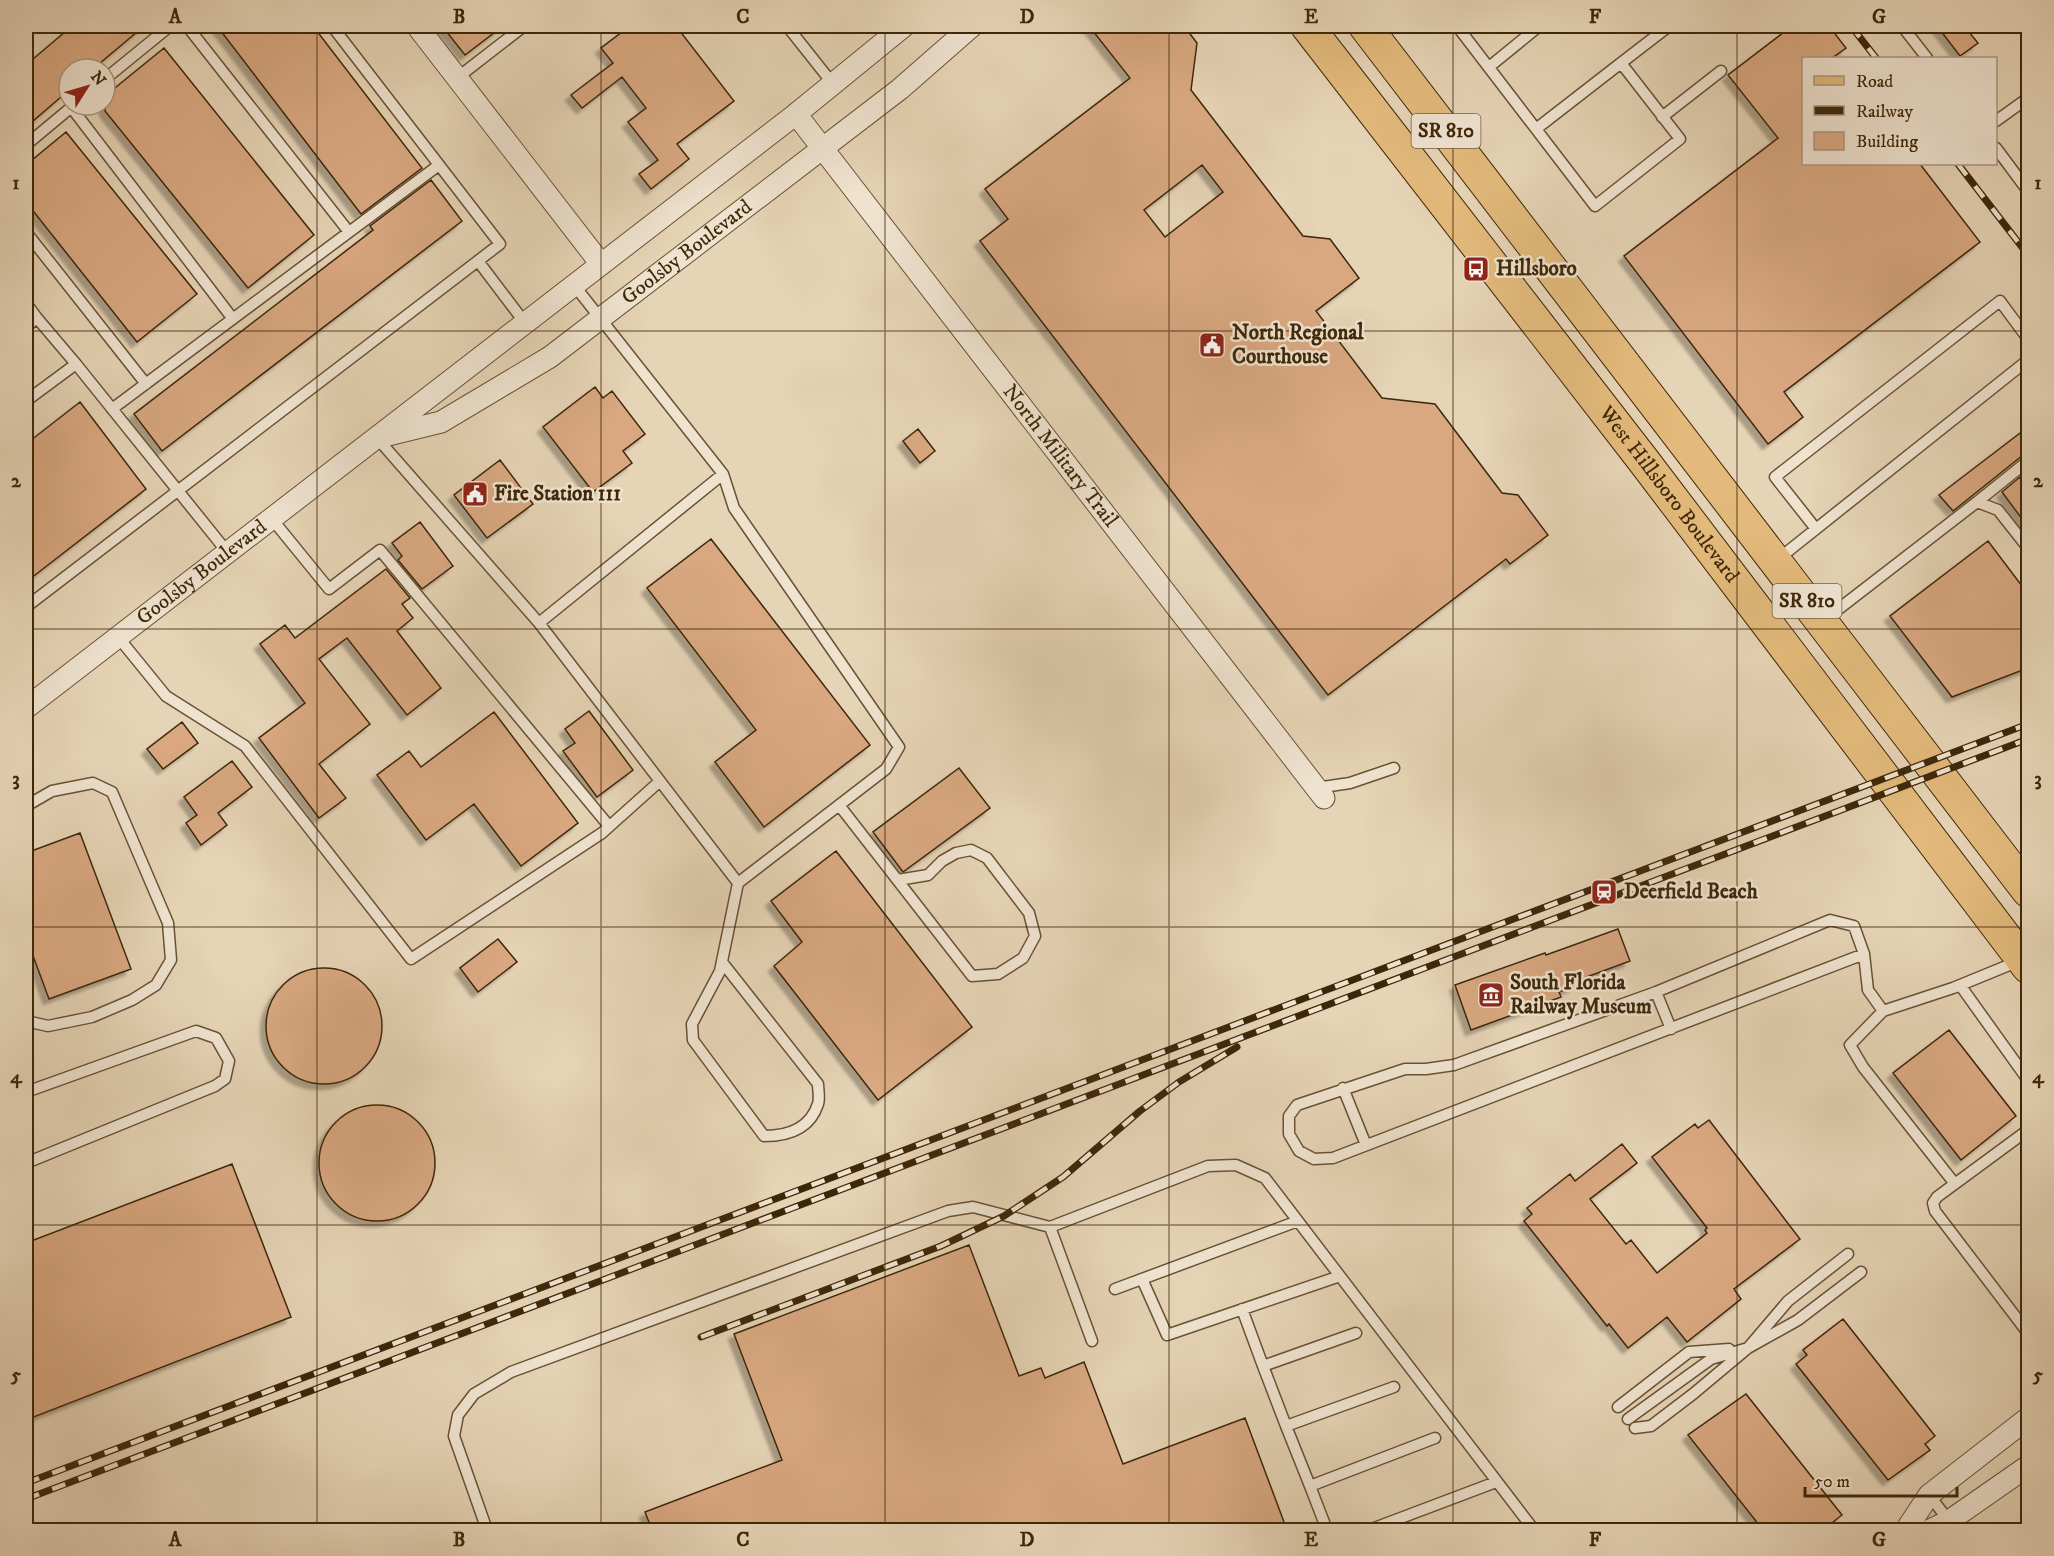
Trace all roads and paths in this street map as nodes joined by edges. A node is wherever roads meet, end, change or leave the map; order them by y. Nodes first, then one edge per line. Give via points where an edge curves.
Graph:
1 (170, 26) edge
2 (188, 26) edge
3 (332, 26) edge
4 (417, 26) edge
5 (524, 26) edge
6 (787, 26) edge
7 (904, 26) edge
8 (972, 26) edge
9 (1307, 26) edge
10 (1365, 26) edge
11 (1457, 26) edge
12 (1669, 26) edge
13 (1902, 26) edge
14 (1538, 27) dead end
15 (1926, 57) edge
16 (1622, 63) junction
17 (1488, 67) junction
18 (117, 69) edge
19 (1722, 71) dead end
20 (458, 78) junction
21 (833, 84) junction
22 (2028, 98) edge
23 (796, 114) junction
24 (59, 117) edge
25 (80, 117) edge
26 (1662, 117) junction
27 (1997, 120) edge
28 (1536, 129) junction
29 (26, 145) edge
30 (823, 149) junction
31 (1997, 151) edge
32 (439, 165) junction
33 (1436, 191) junction
34 (2028, 191) edge
35 (1514, 219) junction
36 (26, 232) edge
37 (349, 232) junction
38 (478, 261) junction
39 (602, 264) junction
40 (574, 285) junction
41 (26, 303) edge
42 (37, 318) junction
43 (233, 319) junction
44 (600, 320) junction
45 (525, 323) junction
46 (26, 327) edge
47 (2028, 339) edge
48 (2028, 360) edge
49 (76, 364) junction
50 (146, 384) junction
51 (26, 401) edge
52 (112, 409) junction
53 (377, 438) junction
54 (2028, 461) edge
55 (723, 474) junction
56 (177, 490) junction
57 (1977, 502) junction
58 (272, 519) junction
59 (1690, 522) junction
60 (1816, 529) junction
61 (2028, 548) edge
62 (228, 553) junction
63 (1776, 561) junction
64 (26, 607) edge
65 (1823, 621) junction
66 (539, 623) junction
67 (118, 637) junction
68 (26, 708) edge
69 (1394, 768) dead end
70 (660, 781) junction
71 (26, 790) edge
72 (1320, 793) joint
73 (28, 804) edge
74 (839, 805) junction
75 (609, 826) junction
76 (898, 880) junction
77 (738, 883) junction
78 (2028, 891) edge
79 (1864, 954) junction
80 (722, 962) junction
81 (2026, 964) edge
82 (1960, 985) junction
83 (1656, 992) junction
84 (1882, 1011) junction
85 (26, 1021) edge
86 (1671, 1029) junction
87 (2028, 1080) edge
88 (1343, 1088) junction
89 (26, 1092) edge
90 (2028, 1130) edge
91 (1366, 1145) junction
92 (26, 1163) edge
93 (1955, 1184) junction
94 (1298, 1221) junction
95 (1050, 1227) junction
96 (1848, 1254) dead end
97 (1861, 1272) dead end
98 (1340, 1276) junction
99 (1142, 1279) junction
100 (1115, 1289) dead end
101 (1242, 1309) junction
102 (1356, 1333) dead end
103 (2028, 1333) edge
104 (1092, 1341) dead end
105 (1748, 1348) junction
106 (1263, 1366) junction
107 (1394, 1387) dead end
108 (1618, 1407) dead end
109 (2028, 1418) edge
110 (1286, 1426) junction
111 (1435, 1438) dead end
112 (2028, 1466) edge
113 (1497, 1482) junction
114 (1310, 1486) junction
115 (1929, 1495) junction
116 (1928, 1528) edge
117 (487, 1530) edge
118 (1328, 1530) edge
119 (1369, 1530) edge
120 (1534, 1530) edge

1 - 18 lane
2 - 37 lane
3 - 32 lane
4 - 20 street
5 - 20 lane
6 - 21 lane
7 - 21 street, Goolsby Boulevard
8 - 30 street, Goolsby Boulevard
9 - 33 main road, West Hillsboro Boulevard / SR 810
10 - 35 main road, West Hillsboro Boulevard / SR 810
11 - 17 lane
12 - 16 lane
13 - 15 lane
14 - 17 lane
16 - 26 lane
16 - 28 lane
17 - 28 lane
19 - 26 lane
20 - 39 street
21 - 23 street, Goolsby Boulevard
22 - 27 lane
23 - 30 street, North Military Trail
23 - 39 street, Goolsby Boulevard
24 - 29 lane
25 - 43 lane
26 - 28 lane via 1680,140 1595,206
30 - 44 street, Goolsby Boulevard
30 - 72 street, North Military Trail
31 - 34 lane
32 - 37 lane
32 - 38 lane via 500,244
33 - 35 main road via 1460,195
33 - 59 main road, West Hillsboro Boulevard / SR 810
35 - 63 main road, West Hillsboro Boulevard / SR 810
36 - 50 lane
37 - 43 lane
38 - 45 lane
38 - 56 lane
39 - 40 street, Goolsby Boulevard
40 - 44 lane
40 - 45 street, Goolsby Boulevard
41 - 42 lane
42 - 46 lane
42 - 49 lane
43 - 50 lane
44 - 53 street, Goolsby Boulevard via 550,357 441,422
44 - 55 lane
45 - 53 street, Goolsby Boulevard
47 - 60 lane via 2000,301 1775,477
48 - 60 lane
49 - 51 lane
49 - 52 lane
50 - 52 lane
52 - 56 lane
53 - 58 street, Goolsby Boulevard
53 - 66 lane
54 - 57 lane
55 - 66 lane
55 - 74 lane via 734,507 899,747 886,769
56 - 62 lane
56 - 64 lane
57 - 61 lane via 1998,510
57 - 65 lane
58 - 62 street, Goolsby Boulevard
58 - 75 lane via 329,589 380,550
59 - 63 main road via 1734,557 1756,564
59 - 81 main road, West Hillsboro Boulevard / SR 810
60 - 63 lane
62 - 67 street, Goolsby Boulevard
63 - 65 main road, West Hillsboro Boulevard / SR 810
65 - 78 main road, West Hillsboro Boulevard / SR 810
66 - 70 lane
67 - 68 street, Goolsby Boulevard
67 - 75 lane via 166,696 245,746 411,958
69 - 72 lane
70 - 75 lane
70 - 77 lane
71 - 73 lane
73 - 85 lane via 52,791 93,783 112,792 168,923 171,960 156,985 102,1013 48,1026
74 - 76 lane
74 - 77 lane
76 - 76 lane via 972,976 998,974 1023,958 1035,936 1029,913 987,858 971,850 942,861 928,875
77 - 80 lane
79 - 83 lane via 1854,926 1830,920
79 - 84 lane via 1868,990
79 - 86 lane
80 - 80 lane via 692,1024 693,1040 764,1136 783,1136 806,1125 819,1103 818,1084
81 - 82 lane
82 - 84 lane
82 - 87 lane
83 - 86 lane
83 - 88 lane via 1454,1065 1405,1069
84 - 93 lane via 1850,1045
86 - 91 lane
88 - 91 lane
88 - 91 lane via 1297,1105 1289,1116 1289,1134 1299,1151 1314,1159 1333,1158
89 - 92 lane via 196,1031 216,1038 229,1061 225,1078 215,1086
90 - 93 lane
93 - 103 lane via 1937,1197 1933,1203 1935,1210
94 - 95 lane via 1265,1178 1236,1165 1208,1166
94 - 98 lane
94 - 99 lane
95 - 104 lane
95 - 117 lane via 973,1208 948,1211 511,1372 474,1394 458,1415 454,1436
96 - 105 lane via 1788,1301
97 - 105 lane via 1798,1320
98 - 101 lane
98 - 113 lane
99 - 100 lane
99 - 101 lane via 1167,1335
101 - 106 lane
102 - 106 lane
105 - 105 lane via 1651,1426 1631,1424 1712,1359
105 - 108 lane via 1689,1352
106 - 110 lane
107 - 110 lane
109 - 115 street
110 - 114 lane
111 - 114 lane
112 - 116 street
113 - 119 lane
113 - 120 lane
114 - 118 lane
115 - 116 street
115 - 116 lane

